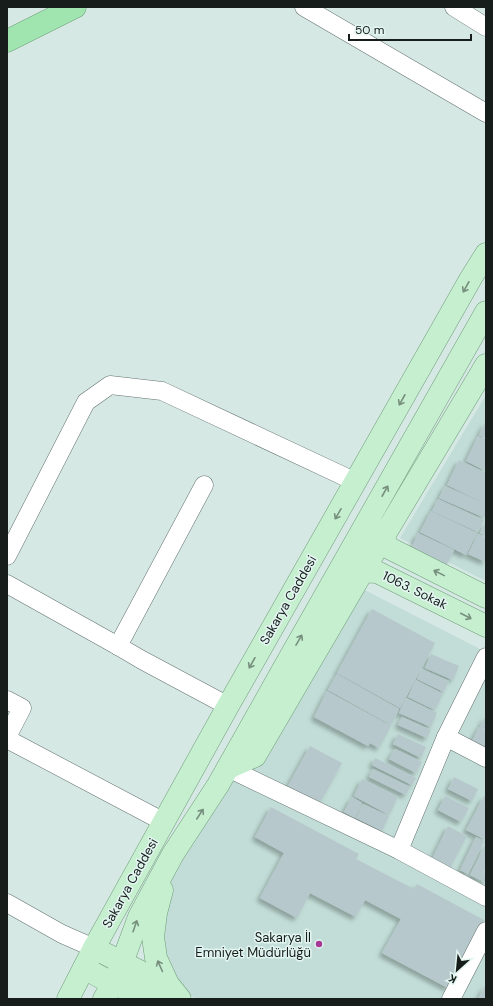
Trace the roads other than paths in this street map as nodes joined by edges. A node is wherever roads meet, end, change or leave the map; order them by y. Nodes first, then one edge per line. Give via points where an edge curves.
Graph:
1 (51, 7) edge
2 (75, 7) edge
3 (304, 7) edge
4 (454, 7) edge
5 (486, 27) edge
6 (7, 35) edge
7 (7, 41) edge
8 (486, 113) edge
9 (486, 254) edge
10 (486, 312) edge
11 (486, 365) edge
12 (356, 482) junction
13 (204, 485) dead end
14 (370, 517) junction
15 (382, 538) junction
16 (7, 556) edge
17 (340, 570) junction
18 (362, 571) junction
19 (7, 584) edge
20 (486, 597) edge
21 (486, 626) edge
22 (118, 646) junction
23 (486, 657) edge
24 (7, 700) edge
25 (228, 706) junction
26 (446, 737) junction
27 (7, 738) edge
28 (486, 758) edge
29 (228, 768) junction
30 (164, 822) junction
31 (399, 850) junction
32 (173, 854) junction
33 (486, 896) edge
34 (7, 903) edge
35 (486, 931) edge
36 (94, 948) junction
37 (122, 963) junction
38 (84, 968) junction
39 (109, 994) edge
40 (140, 996) edge
41 (68, 999) edge
42 (173, 999) edge
43 (180, 999) edge
44 (451, 999) edge

1 - 6 highway
2 - 7 highway
3 - 8 street
4 - 5 street
9 -> 12 main road, Sakarya Caddesi
14 -> 10 main road, Sakarya Caddesi
11 - 15 main road
12 - 16 street via 162,391 110,384 86,402
12 -> 25 main road, Sakarya Caddesi
13 - 22 street
14 - 15 main road, 1063. Sokak
14 - 17 main road, Sakarya Caddesi
15 - 18 main road
20 -> 15 main road, 1063. Sokak via 389,548
17 - 18 main road, 1063. Sokak
29 -> 17 main road, Sakarya Caddesi
18 -> 21 main road, 1063. Sokak via 377,572
18 - 29 main road via 255,756
19 - 22 street
22 - 25 street
23 - 26 street
24 - 27 street via 22,708
25 - 30 main road, Sakarya Caddesi
26 - 28 street
26 - 31 street
27 - 30 street
29 - 31 street
32 -> 29 main road, Sakarya Caddesi
30 - 36 main road, Sakarya Caddesi
31 - 33 street
37 -> 32 main road, Sakarya Caddesi via 139,917
43 -> 32 main road via 168,984 156,958 153,937 156,913
34 - 36 street via 62,934
35 - 44 street
36 - 37 main road
36 - 38 main road, Sakarya Caddesi
37 - 39 main road, Sakarya Caddesi
37 - 42 main road via 139,971
38 - 39 main road
38 - 41 main road
39 - 40 main road

